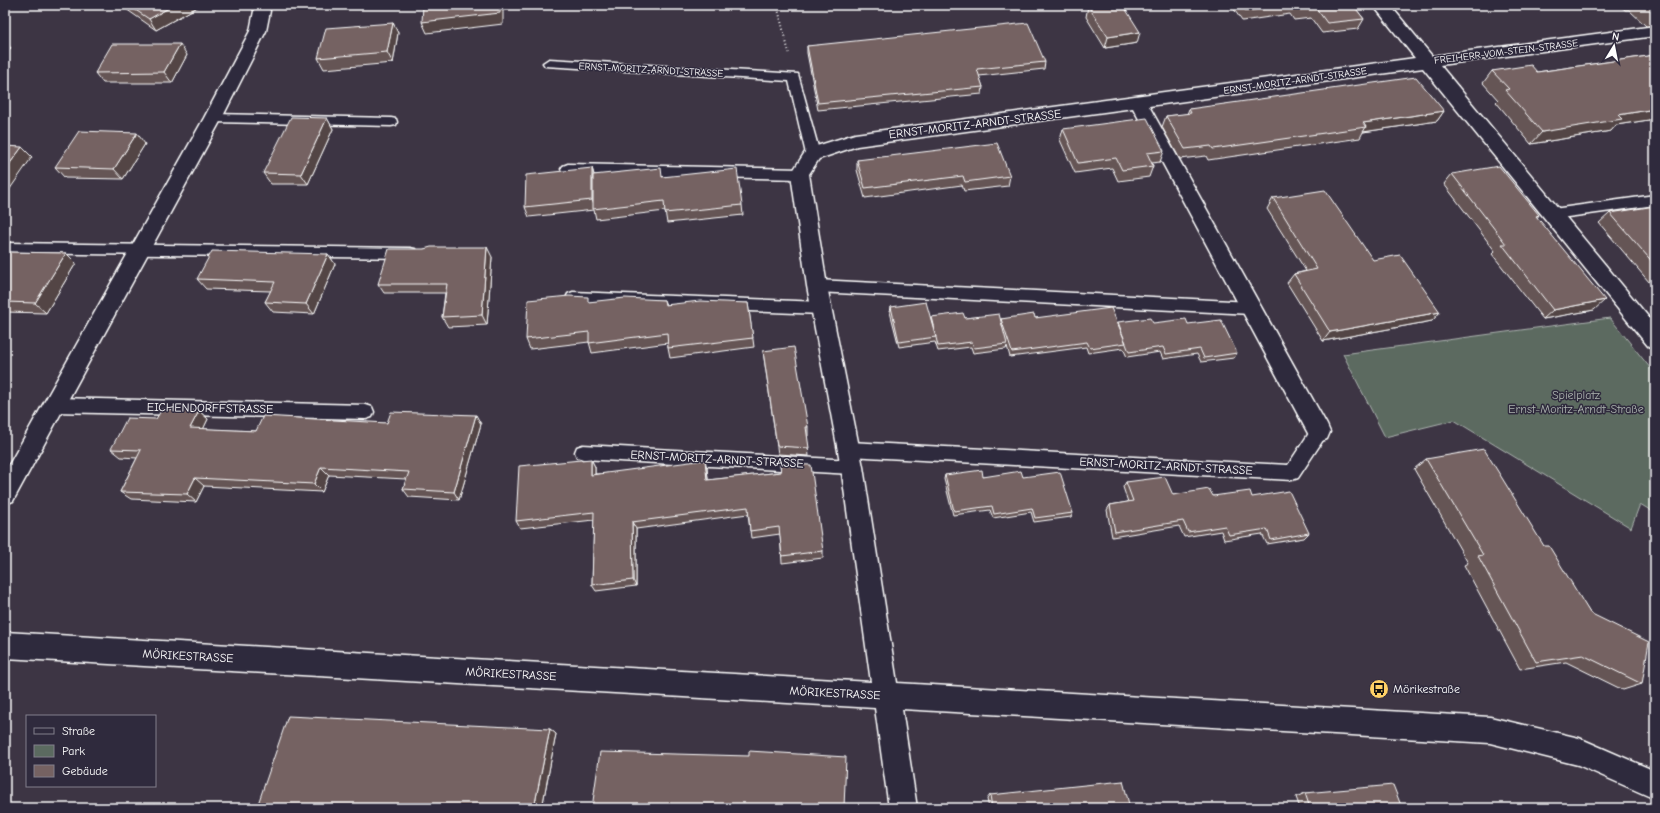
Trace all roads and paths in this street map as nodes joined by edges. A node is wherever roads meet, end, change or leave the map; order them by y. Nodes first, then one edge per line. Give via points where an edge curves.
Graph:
1 (260, 5) edge
2 (777, 5) edge
3 (1381, 5) edge
4 (1655, 31) edge
5 (1428, 61) junction
6 (549, 63) dead end
7 (794, 77) junction
8 (1139, 103) junction
9 (213, 118) junction
10 (390, 122) dead end
11 (814, 154) junction
12 (568, 170) edge
13 (800, 174) junction
14 (1655, 200) edge
15 (1553, 214) junction
16 (5, 248) edge
17 (141, 250) junction
18 (422, 253) edge
19 (817, 286) junction
20 (573, 298) edge
21 (822, 308) junction
22 (1251, 308) junction
23 (1655, 340) edge
24 (55, 405) junction
25 (366, 412) dead end
26 (1319, 432) joint
27 (583, 452) dead end
28 (850, 458) junction
29 (5, 494) edge
30 (5, 645) edge
31 (886, 696) junction
32 (1655, 785) edge
33 (903, 808) edge

1 - 9 street via 262,11 258,31
2 - 7 path
3 - 5 street
4 - 5 street, FREIHERR-VOM-STEIN-STRASSE
5 - 8 street, ERNST-MORITZ-ARNDT-STRASSE
5 - 15 street
6 - 7 lane, ERNST-MORITZ-ARNDT-STRASSE
7 - 11 lane
8 - 11 street, ERNST-MORITZ-ARNDT-STRASSE via 855,140
8 - 22 street, ERNST-MORITZ-ARNDT-STRASSE
9 - 10 lane
9 - 17 street
11 - 13 street
12 - 13 lane
13 - 19 street
14 - 15 lane
15 - 23 street
16 - 17 lane
17 - 18 lane
17 - 24 street
19 - 21 street
19 - 22 lane
20 - 21 lane
21 - 28 street
22 - 26 street, ERNST-MORITZ-ARNDT-STRASSE
24 - 25 lane, EICHENDORFFSTRASSE
24 - 29 street
26 - 28 lane, ERNST-MORITZ-ARNDT-STRASSE via 1292,473
27 - 28 lane, ERNST-MORITZ-ARNDT-STRASSE
28 - 31 street
30 - 31 street, MÖRIKESTRASSE
31 - 32 street, MÖRIKESTRASSE via 1490,730 1579,752
31 - 33 street

